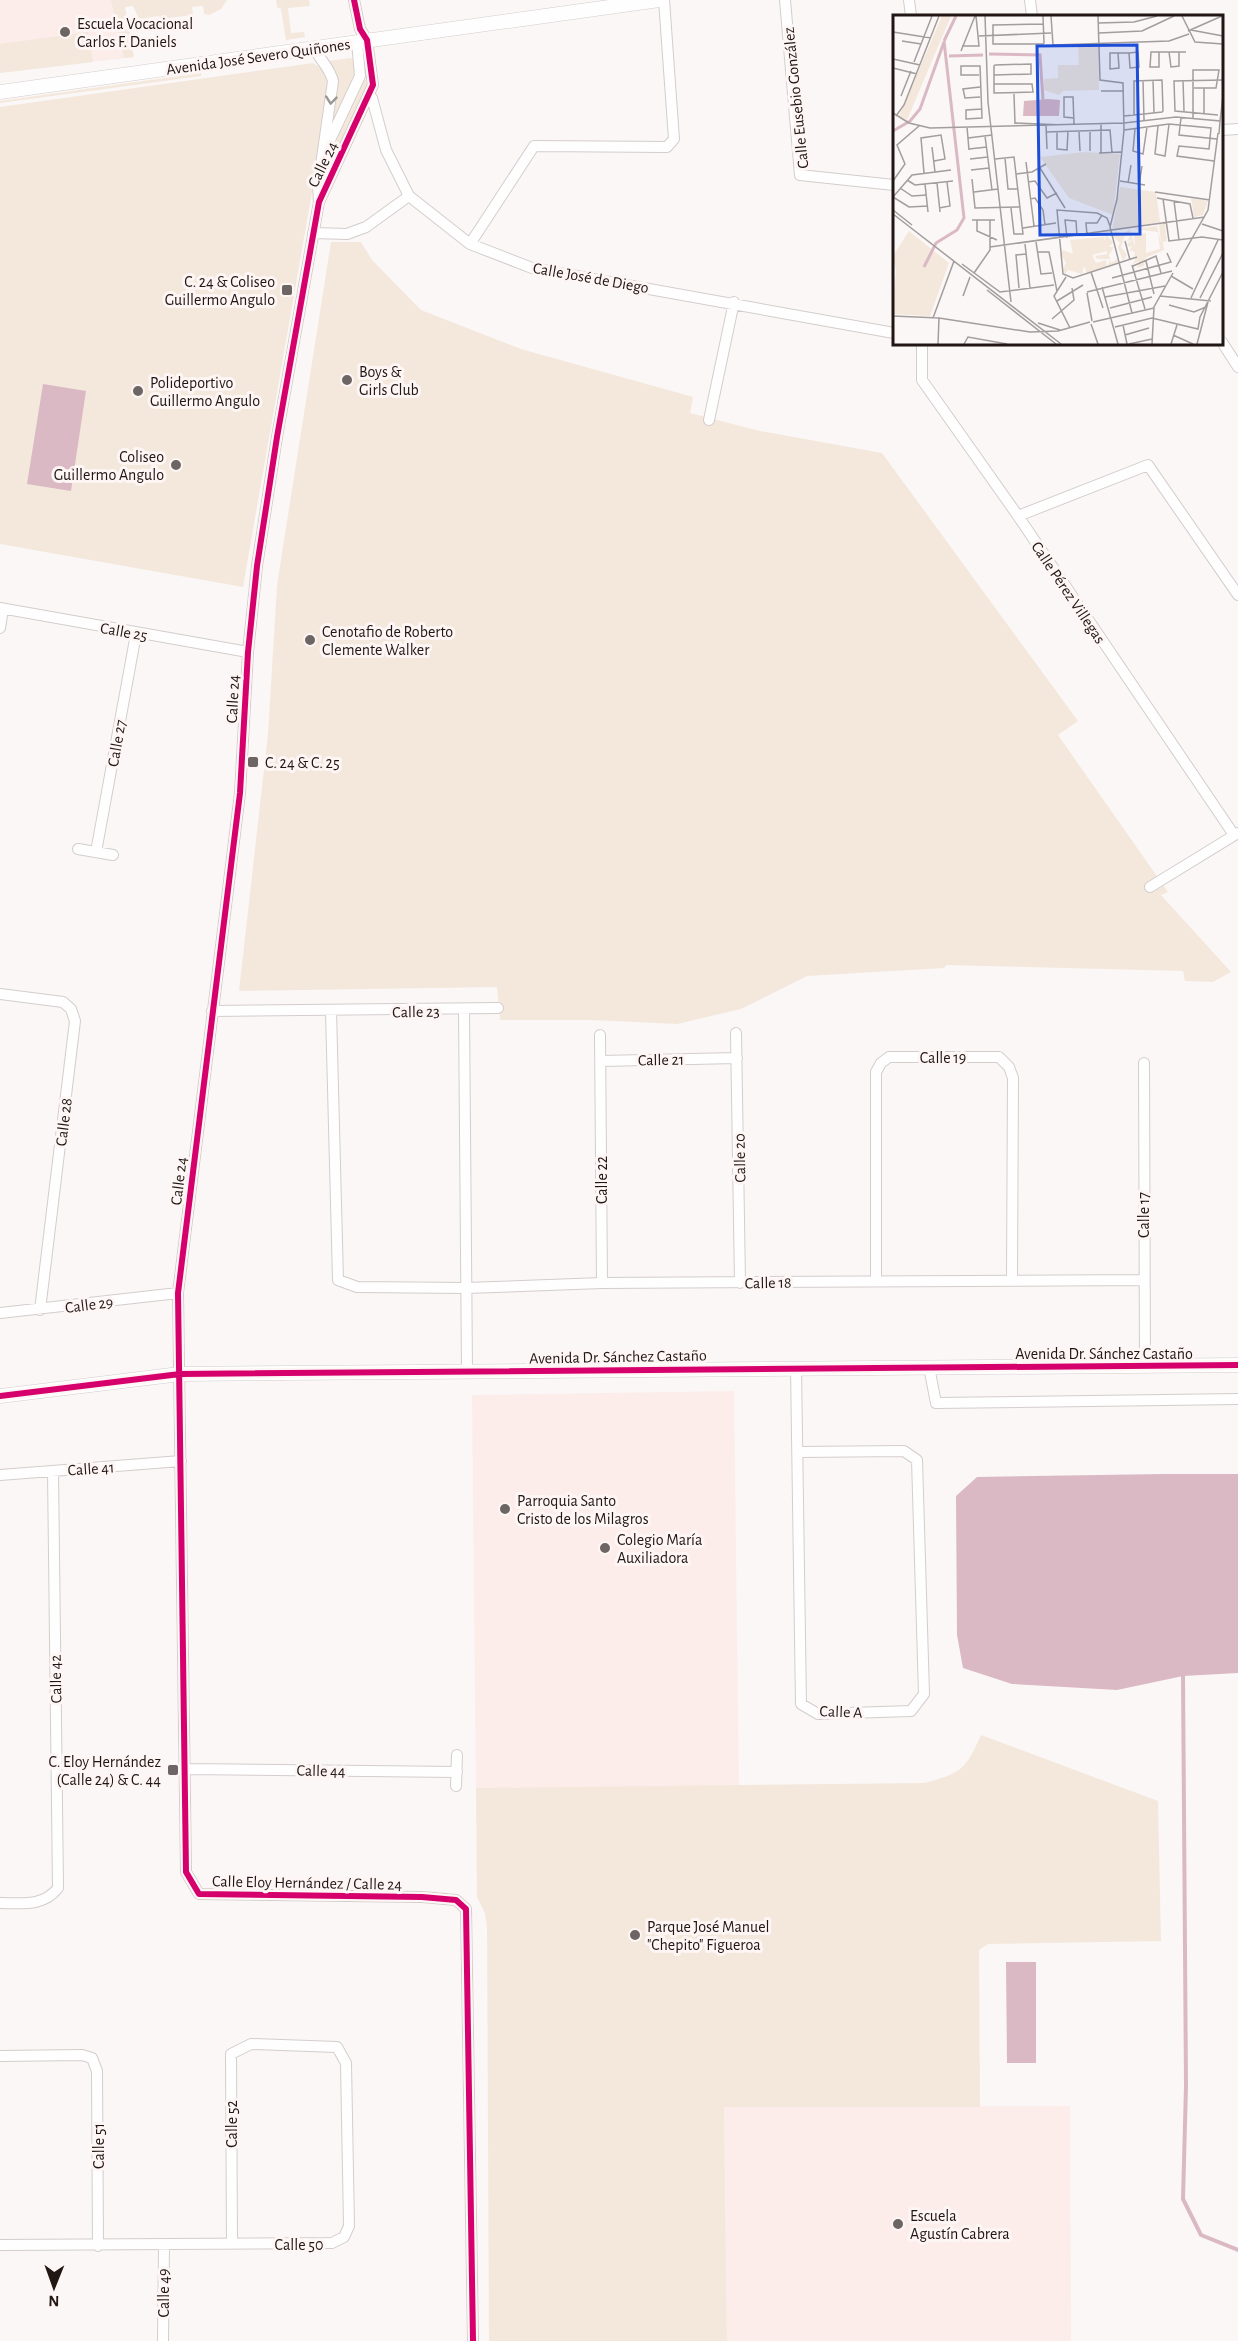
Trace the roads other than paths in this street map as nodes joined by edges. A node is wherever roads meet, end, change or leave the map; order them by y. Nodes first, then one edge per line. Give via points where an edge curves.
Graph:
1 (354, 0) edge
2 (659, 0) edge
3 (664, 0) edge
4 (785, 0) edge
5 (909, 0) edge
6 (1030, 0) edge
7 (911, 15) edge
8 (1032, 15) edge
9 (362, 41) junction
10 (314, 48) junction
11 (0, 92) edge
12 (372, 98) dead end
13 (1238, 129) edge
14 (1223, 130) edge
15 (324, 150) junction
16 (893, 185) edge
17 (409, 196) junction
18 (319, 202) junction
19 (313, 232) junction
20 (470, 244) junction
21 (734, 302) junction
22 (893, 333) edge
23 (922, 345) edge
24 (1223, 345) edge
25 (1238, 367) edge
26 (709, 420) dead end
27 (1018, 516) junction
28 (1238, 595) edge
29 (2, 609) edge
30 (0, 628) edge
31 (136, 634) junction
32 (248, 652) junction
33 (1236, 834) edge
34 (78, 849) dead end
35 (96, 852) junction
36 (113, 855) dead end
37 (1150, 887) dead end
38 (0, 994) edge
39 (498, 1008) dead end
40 (465, 1010) junction
41 (212, 1011) junction
42 (331, 1011) junction
43 (736, 1032) dead end
44 (600, 1035) dead end
45 (737, 1058) junction
46 (602, 1061) junction
47 (1143, 1063) dead end
48 (1012, 1280) junction
49 (1143, 1280) junction
50 (876, 1281) junction
51 (602, 1283) junction
52 (740, 1283) junction
53 (466, 1288) junction
54 (178, 1293) junction
55 (40, 1310) junction
56 (0, 1313) edge
57 (1238, 1365) edge
58 (1145, 1366) junction
59 (930, 1367) junction
60 (796, 1368) junction
61 (467, 1371) junction
62 (180, 1374) junction
63 (0, 1396) edge
64 (1238, 1399) edge
65 (798, 1452) junction
66 (181, 1461) junction
67 (53, 1471) junction
68 (0, 1475) edge
69 (457, 1755) dead end
70 (185, 1769) junction
71 (457, 1772) junction
72 (456, 1786) dead end
73 (0, 1903) edge
74 (278, 2045) joint
75 (0, 2056) edge
76 (232, 2244) junction
77 (0, 2245) edge
78 (98, 2246) junction
79 (164, 2246) junction
80 (163, 2341) edge
81 (473, 2341) edge

1 - 9 street
2 - 9 street, Avenida José Severo Quiñones
3 - 20 street via 674,139 667,147 534,146
4 - 16 street, Calle Eusebio González via 800,175
5 - 7 street
6 - 8 street
9 - 10 street, Avenida José Severo Quiñones
9 - 15 street via 360,76
9 - 18 street, Calle 24 via 373,85
10 - 11 street, Avenida José Severo Quiñones
10 -> 15 street via 333,81
12 - 17 street, Calle José de Diego via 386,150
13 - 14 street
15 - 18 street
17 - 19 street via 366,227 347,234
17 - 20 street, Calle José de Diego
18 - 19 street, Calle 24
19 - 32 street, Calle 24 via 276,449
20 - 21 street, Calle José de Diego via 532,268
21 - 22 street, Calle José de Diego
21 - 26 street
23 - 27 street, Calle Pérez Villegas via 922,380
24 - 25 street
27 - 28 street via 1148,465
27 - 33 street, Calle Pérez Villegas
29 - 30 street
29 - 31 street, Calle 25
31 - 32 street, Calle 25
31 - 35 street, Calle 27
32 - 41 street, Calle 24 via 240,793
33 - 37 street
34 - 35 street
35 - 36 street
38 - 55 street, Calle 28 via 63,1002 72,1009 75,1020
39 - 40 street
40 - 42 street, Calle 23
40 - 53 street, Calle 23
41 - 42 street, Calle 23
41 - 54 street, Calle 24
42 - 53 street, Calle 18 via 338,1280 357,1287
43 - 45 street, Calle 20
44 - 46 street
45 - 46 street, Calle 21
45 - 52 street, Calle 20
46 - 51 street, Calle 22
47 - 49 street, Calle 17
48 - 49 street, Calle 18
48 - 50 street, Calle 18
48 - 50 street, Calle 19 via 1013,1078 1009,1067 999,1057 889,1057 876,1072
49 - 58 street, Calle 17
50 - 52 street, Calle 18
51 - 52 street, Calle 18
51 - 53 street, Calle 18
53 - 61 street, Calle 23
54 - 55 street, Calle 29
54 - 62 street, Calle 24
55 - 56 street, Calle 29
57 - 58 street, Avenida Dr. Sánchez Castaño
58 - 59 street, Avenida Dr. Sánchez Castaño
59 - 60 street, Avenida Dr. Sánchez Castaño
59 - 64 street via 936,1403
60 - 61 street, Avenida Dr. Sánchez Castaño
60 - 65 street, Calle A
61 - 62 street, Avenida Dr. Sánchez Castaño
62 - 63 street, Avenida Dr. Sánchez Castaño
62 - 66 street, Calle Eloy Hernández / Calle 24
65 - 65 street, Calle A via 904,1451 918,1460 924,1694 911,1711 818,1714 801,1704
66 - 67 street, Calle 41
66 - 70 street, Calle Eloy Hernández / Calle 24
67 - 68 street, Calle 41
67 - 73 street, Calle 42 via 58,1888 38,1903
69 - 71 street
70 - 71 street, Calle 44
70 - 81 street, Calle Eloy Hernández / Calle 24 via 186,1872 199,1894 422,1897 456,1900 466,1909
71 - 72 street
74 - 76 street, Calle 52 via 251,2044 231,2054
74 - 76 street, Calle 50 via 337,2047 346,2063 349,2226 344,2237 332,2244
75 - 78 street, Calle 51 via 92,2058 97,2072
76 - 79 street, Calle 50
77 - 78 street, Calle 50
78 - 79 street, Calle 50
79 - 80 street, Calle 49

